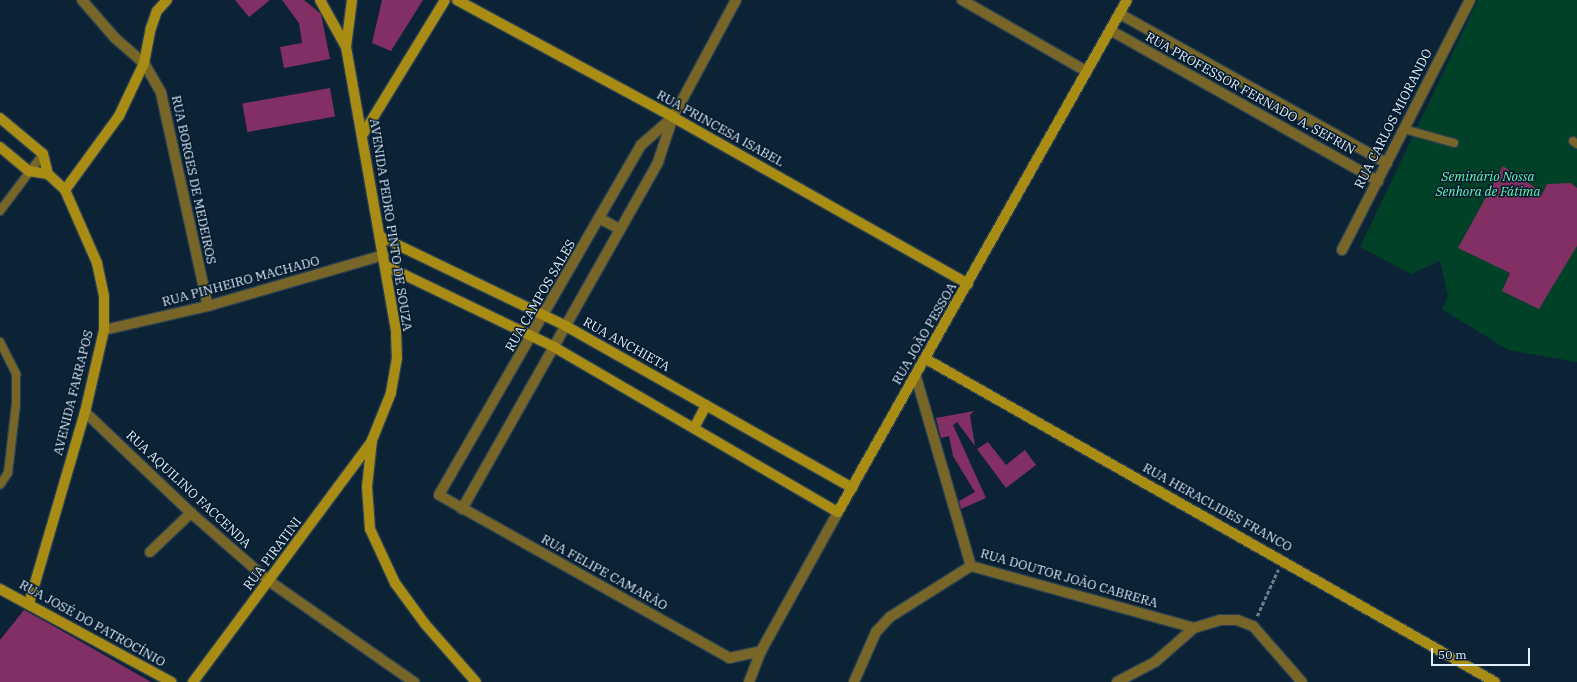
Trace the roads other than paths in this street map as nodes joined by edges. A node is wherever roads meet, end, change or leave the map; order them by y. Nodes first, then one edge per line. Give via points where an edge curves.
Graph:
1 (82, 0) edge
2 (167, 0) edge
3 (320, 0) edge
4 (352, 0) edge
5 (444, 0) edge
6 (457, 0) edge
7 (736, 0) edge
8 (962, 0) edge
9 (1127, 0) edge
10 (1469, 0) edge
11 (1120, 14) junction
12 (1110, 30) junction
13 (346, 47) junction
14 (144, 63) junction
15 (1086, 71) junction
16 (673, 117) junction
17 (0, 118) edge
18 (1404, 129) junction
19 (363, 134) junction
20 (1454, 143) dead end
21 (0, 147) edge
22 (43, 154) junction
23 (1387, 163) junction
24 (29, 171) junction
25 (48, 174) junction
26 (1378, 181) junction
27 (65, 190) junction
28 (0, 211) edge
29 (599, 218) junction
30 (618, 228) junction
31 (381, 237) junction
32 (1342, 250) dead end
33 (384, 255) junction
34 (386, 266) junction
35 (968, 284) junction
36 (208, 306) junction
37 (545, 316) junction
38 (566, 326) junction
39 (104, 330) junction
40 (533, 337) junction
41 (0, 342) edge
42 (554, 347) junction
43 (926, 359) junction
44 (916, 377) junction
45 (706, 405) junction
46 (85, 412) junction
47 (694, 428) junction
48 (372, 440) junction
49 (0, 485) edge
50 (852, 488) junction
51 (439, 495) joint
52 (462, 509) junction
53 (838, 512) junction
54 (191, 513) junction
55 (150, 552) dead end
56 (971, 566) junction
57 (269, 581) junction
58 (0, 589) edge
59 (29, 604) junction
60 (1194, 628) junction
61 (761, 650) junction
62 (1292, 678) edge
63 (167, 681) edge
64 (193, 682) edge
65 (414, 682) edge
66 (476, 682) edge
67 (749, 682) edge
68 (854, 682) edge
69 (1117, 682) edge
70 (1302, 682) edge
71 (1495, 682) edge

1 - 14 street, RUA BORGES DE MEDEIROS via 115,38
2 - 14 street via 157,11
3 - 13 street, AVENIDA PEDRO PINTO DE SOUZA
4 - 13 street, AVENIDA PEDRO PINTO DE SOUZA
5 - 19 street
6 - 16 street, RUA PRINCESA ISABEL
7 - 16 street, RUA CAMPOS SALES
8 - 15 street
9 - 11 street, RUA JOÃO PESSOA
10 - 18 street, RUA CARLOS MIORANDO
11 - 12 street, RUA JOÃO PESSOA
11 - 23 street, RUA PROFESSOR FERNADO A. SEFRIN
12 - 15 street, RUA JOÃO PESSOA
12 - 26 street, RUA PROFESSOR FERNADO A. SEFRIN
13 - 19 street, AVENIDA PEDRO PINTO DE SOUZA
14 - 27 street via 119,116
14 - 36 street, RUA BORGES DE MEDEIROS via 161,93
15 - 35 street, RUA JOÃO PESSOA
16 - 29 street, RUA CAMPOS SALES via 641,145
16 - 30 street, RUA CAMPOS SALES via 658,162
16 - 35 street, RUA PRINCESA ISABEL
17 - 22 street
18 - 20 lane
18 - 23 street, RUA CARLOS MIORANDO
19 - 31 street, AVENIDA PEDRO PINTO DE SOUZA
21 - 24 street
22 - 24 lane
22 - 25 street
23 - 26 street, RUA CARLOS MIORANDO
24 - 25 street
24 - 28 lane
25 - 27 street, AVENIDA FARRAPOS
26 - 32 street, RUA CARLOS MIORANDO
27 - 39 street, AVENIDA FARRAPOS via 97,263 104,296
29 - 30 street
29 - 37 street, RUA CAMPOS SALES
30 - 38 street, RUA CAMPOS SALES
31 - 33 street, AVENIDA PEDRO PINTO DE SOUZA
31 - 37 street, RUA ANCHIETA
33 - 34 street, AVENIDA PEDRO PINTO DE SOUZA
33 - 36 street, RUA PINHEIRO MACHADO
34 - 40 street
34 - 48 street, AVENIDA PEDRO PINTO DE SOUZA via 396,332 397,358 391,393
35 - 43 street, RUA JOÃO PESSOA
36 - 39 street, RUA PINHEIRO MACHADO
37 - 38 street, RUA ANCHIETA
37 - 40 street, RUA CAMPOS SALES
38 - 42 street, RUA CAMPOS SALES
38 - 45 street, RUA ANCHIETA
39 - 46 street, AVENIDA FARRAPOS
40 - 42 street
40 - 51 street, RUA CAMPOS SALES
41 - 49 lane via 16,374 16,404 8,473
42 - 47 street
42 - 52 street, RUA CAMPOS SALES
43 - 44 street, RUA JOÃO PESSOA
43 - 71 street, RUA HERACLIDES FRANCO
44 - 50 street, RUA JOÃO PESSOA
44 - 56 street, RUA DOUTOR JOÃO CABRERA
45 - 47 street
45 - 50 street, RUA ANCHIETA
46 - 54 street, RUA AQUILINO FACCENDA
46 - 59 street, AVENIDA FARRAPOS
47 - 53 street
48 - 57 street, RUA PIRATINI
48 - 66 street, AVENIDA PEDRO PINTO DE SOUZA via 367,487 370,529 395,583 425,624
50 - 53 street, RUA JOÃO PESSOA
51 - 52 street, RUA FELIPE CAMARÃO
52 - 61 street, RUA FELIPE CAMARÃO via 729,658
53 - 61 street, RUA JOÃO PESSOA
54 - 55 street
54 - 57 street, RUA AQUILINO FACCENDA
56 - 60 street, RUA DOUTOR JOÃO CABRERA
56 - 68 street via 890,617 876,632
57 - 64 street, RUA PIRATINI
57 - 65 street, RUA AQUILINO FACCENDA
58 - 59 street, RUA JOSÉ DO PATROCÍNIO
59 - 63 street, RUA JOSÉ DO PATROCÍNIO
60 - 62 street via 1220,620 1237,620 1253,626
60 - 69 street via 1155,662
61 - 67 street, RUA JOÃO PESSOA
62 - 70 street

